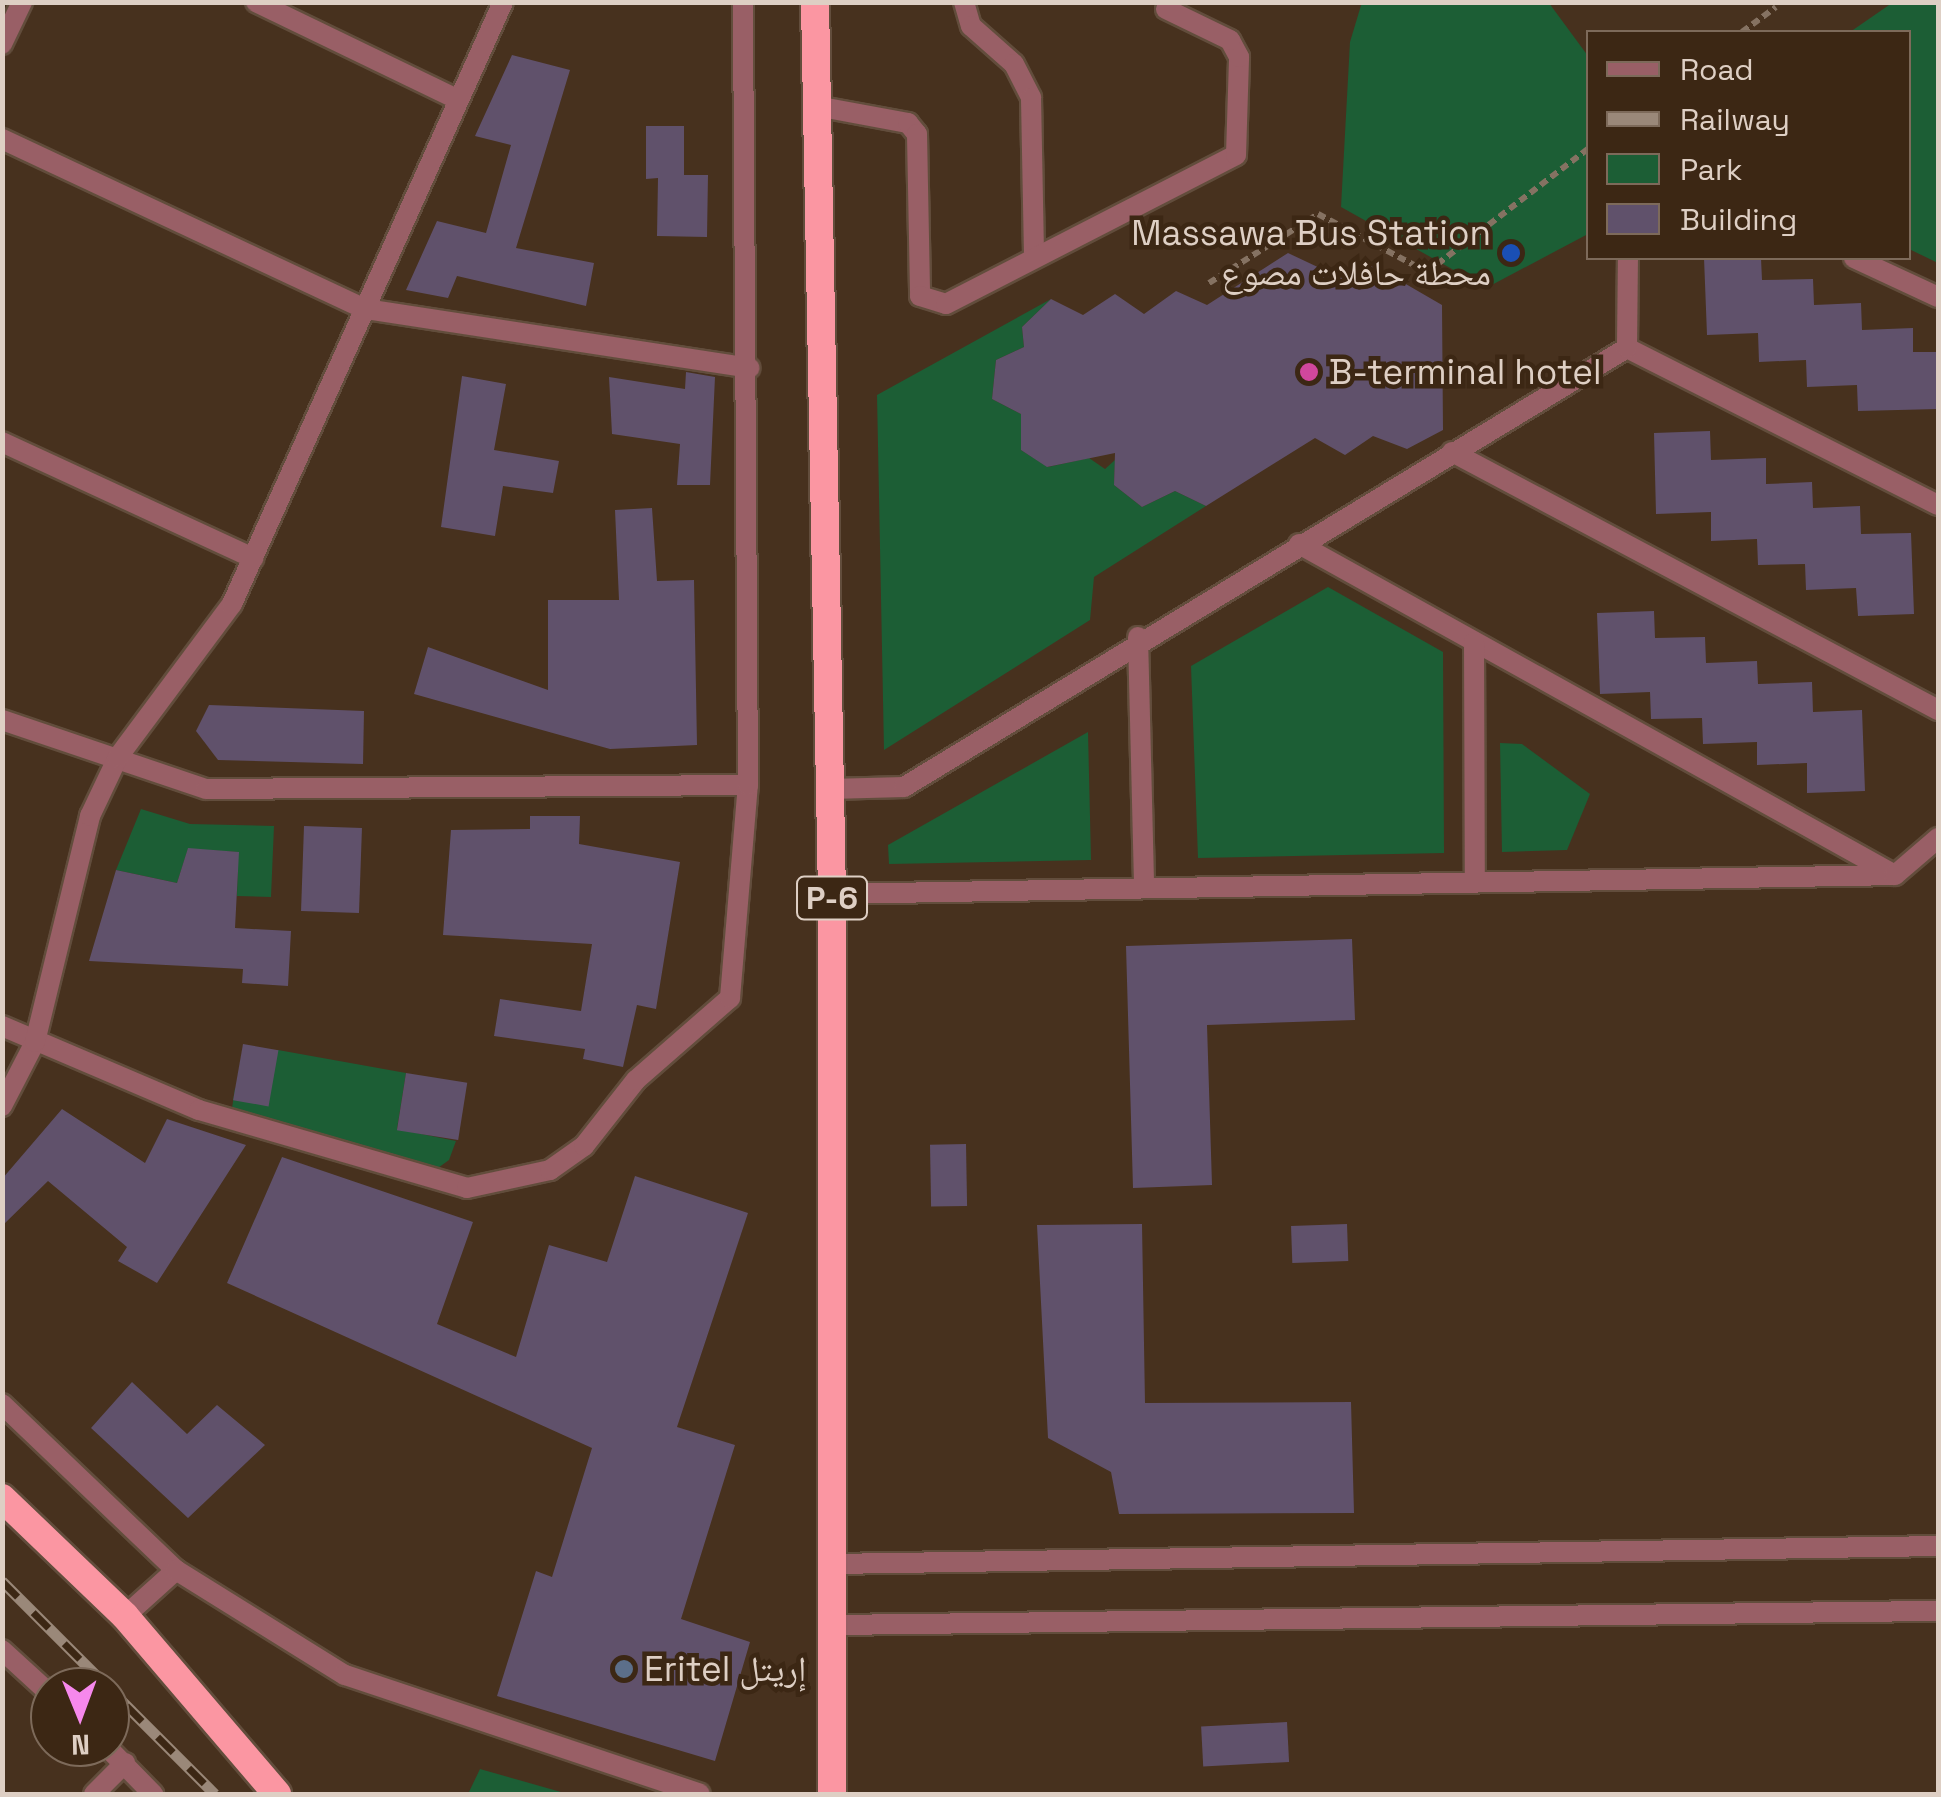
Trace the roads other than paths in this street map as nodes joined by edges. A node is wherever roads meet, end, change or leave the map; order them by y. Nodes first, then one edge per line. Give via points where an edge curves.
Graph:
1 (22, 2) edge
2 (256, 2) edge
3 (503, 2) edge
4 (742, 2) edge
5 (814, 2) edge
6 (964, 2) edge
7 (1166, 9) dead end
8 (2, 44) edge
9 (459, 100) junction
10 (816, 106) junction
11 (2, 139) edge
12 (1034, 254) junction
13 (1628, 260) edge
14 (1858, 260) edge
15 (1938, 297) edge
16 (365, 309) junction
17 (1628, 348) junction
18 (750, 368) junction
19 (2, 442) edge
20 (1452, 452) junction
21 (1938, 505) edge
22 (1299, 544) junction
23 (253, 558) junction
24 (1138, 637) junction
25 (1474, 642) junction
26 (1938, 710) edge
27 (2, 720) edge
28 (118, 757) junction
29 (748, 785) junction
30 (830, 789) junction
31 (1938, 838) edge
32 (1895, 875) junction
33 (1476, 879) junction
34 (1144, 884) junction
35 (832, 894) junction
36 (2, 1026) edge
37 (35, 1042) junction
38 (2, 1106) edge
39 (2, 1404) edge
40 (2, 1498) edge
41 (1938, 1546) edge
42 (832, 1564) junction
43 (176, 1570) junction
44 (1938, 1612) edge
45 (125, 1616) junction
46 (833, 1624) junction
47 (2, 1650) edge
48 (30, 1676) edge
49 (121, 1767) edge
50 (128, 1767) edge
51 (94, 1794) edge
52 (152, 1794) edge
53 (277, 1794) edge
54 (700, 1794) edge
55 (832, 1794) edge

1 - 8 street
2 - 9 street
3 - 9 street
4 - 18 street
5 - 10 highway, P-6
6 - 12 street via 971,26 1014,64 1032,98
7 - 12 street via 1230,40 1239,57 1236,155
9 - 16 street
10 - 12 street via 908,123 917,134 920,296 930,306
10 - 30 highway, P-6
11 - 16 street
13 - 17 street
14 - 15 street
16 - 18 street
16 - 23 street
17 - 20 street
17 - 21 street
18 - 29 street
19 - 23 street
20 - 22 street
20 - 26 street
22 - 24 street
22 - 25 street
23 - 28 street via 232,604
24 - 30 street via 904,786
24 - 34 street
25 - 32 street
25 - 33 street
27 - 28 street
28 - 29 street via 206,789
28 - 37 street via 90,816
29 - 37 street via 730,998 550,1170 467,1188 430,1185 199,1110
30 - 35 highway, P-6
31 - 32 street
32 - 33 street
33 - 34 street
34 - 35 street
35 - 42 highway, P-6
36 - 37 street
37 - 38 street
39 - 43 street
40 - 45 highway
41 - 42 street
42 - 46 highway, P-6
43 - 45 street
43 - 54 street via 345,1675
44 - 46 street
45 - 53 highway
46 - 55 highway, P-6
47 - 48 street
49 - 51 street
50 - 52 street

